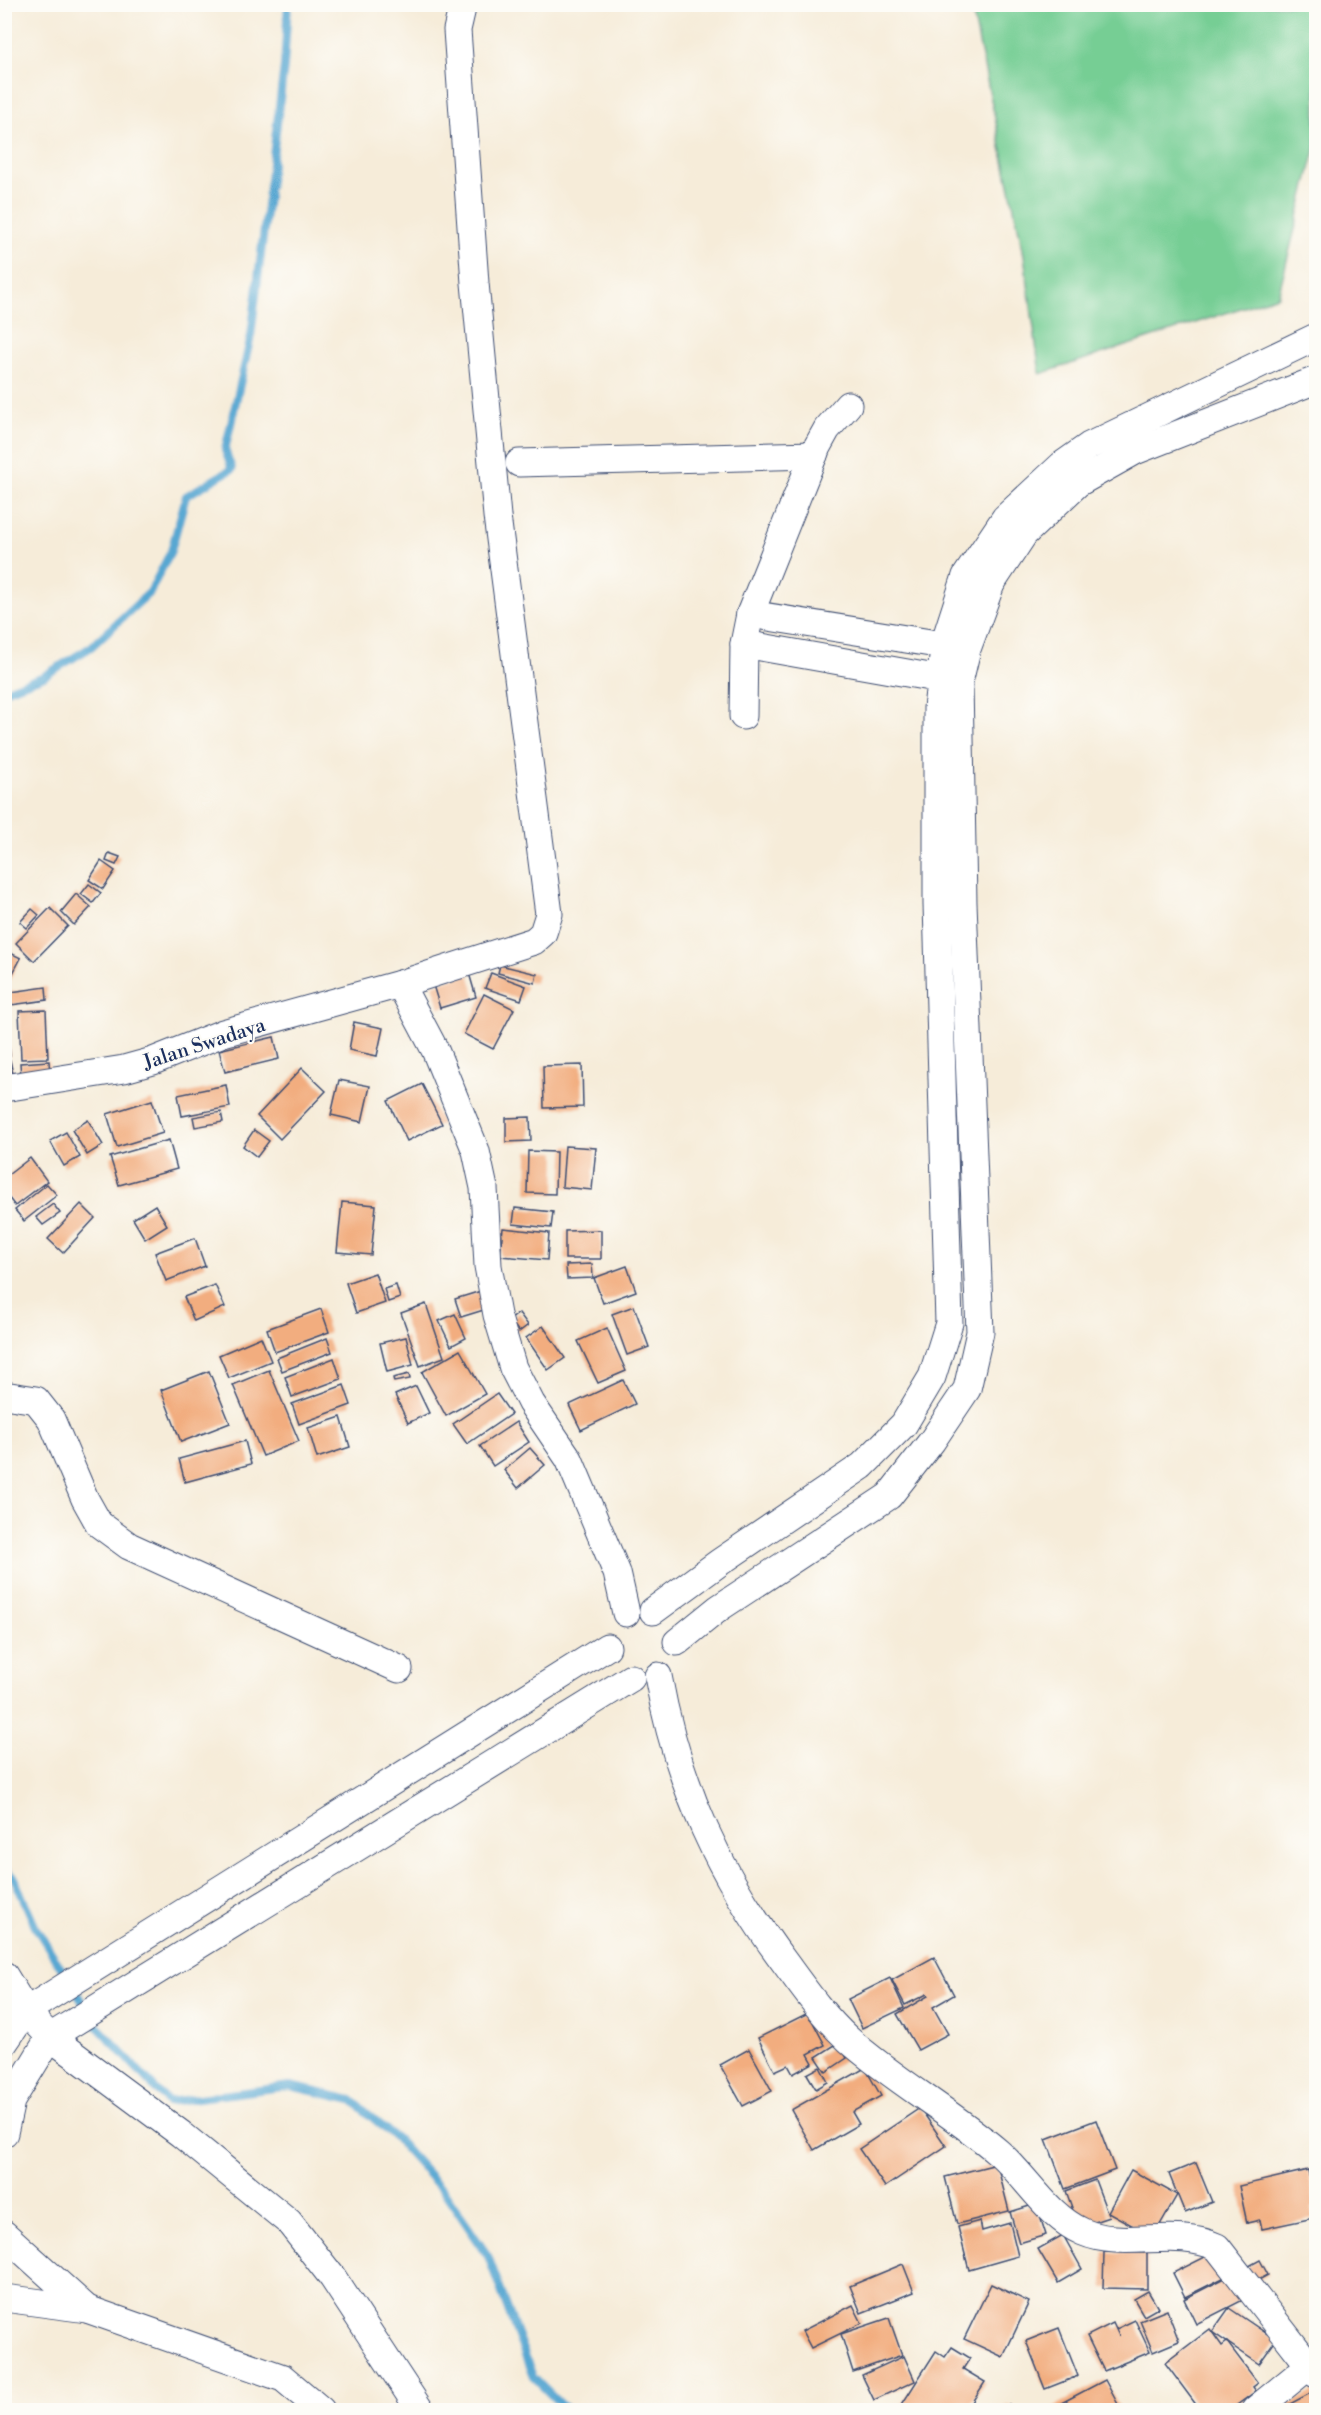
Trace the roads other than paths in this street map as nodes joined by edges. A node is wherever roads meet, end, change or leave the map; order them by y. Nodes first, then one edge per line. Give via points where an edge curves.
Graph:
1 (463, 4) edge
2 (1317, 337) edge
3 (1317, 380) edge
4 (848, 405) dead end
5 (814, 455) junction
6 (519, 463) dead end
7 (750, 615) junction
8 (744, 644) junction
9 (956, 648) junction
10 (950, 680) junction
11 (742, 716) dead end
12 (400, 984) junction
13 (4, 1088) edge
14 (4, 1395) edge
15 (653, 1611) junction
16 (626, 1613) junction
17 (677, 1642) junction
18 (607, 1647) junction
19 (399, 1669) dead end
20 (658, 1676) junction
21 (631, 1678) junction
22 (4, 1975) edge
23 (26, 2011) junction
24 (50, 2037) junction
25 (4, 2043) edge
26 (4, 2133) edge
27 (4, 2234) edge
28 (4, 2298) edge
29 (87, 2309) junction
30 (1313, 2369) edge
31 (321, 2410) edge
32 (420, 2410) edge
33 (1255, 2410) edge

1 - 12 street, Jalan Swadaya via 457,30 497,516 549,914 543,933 534,941
2 - 9 street via 1089,446 1062,465 1005,518 966,576
3 - 9 street via 1135,451 1078,483 1024,534
4 - 5 street via 827,429
5 - 6 street
5 - 7 street
7 - 8 street
7 - 9 street
8 - 10 street
8 - 11 street
9 - 10 street
10 - 15 street via 937,708 937,904 949,1323 932,1377 904,1424 862,1466
10 - 17 street via 980,1332 967,1389 889,1496 719,1608
12 - 13 street, Jalan Swadaya via 223,1033 124,1069
12 - 16 street via 452,1088 479,1161 488,1266 513,1368 531,1403 569,1459 617,1573
14 - 19 street via 36,1400 51,1419 99,1524 129,1546
15 - 16 street
15 - 17 street via 674,1629
16 - 18 street via 615,1622
17 - 20 street via 669,1667
18 - 21 street via 610,1661
18 - 23 street
20 - 21 street via 645,1680
20 - 30 street via 667,1725 714,1852 754,1922 825,2017 889,2074 998,2152 1072,2227 1099,2237 1188,2238 1217,2247
21 - 24 street
22 - 23 street
23 - 24 street
23 - 25 street
24 - 26 street via 11,2101
24 - 32 street via 181,2134 289,2222 333,2278
27 - 29 street
28 - 29 street
29 - 31 street via 283,2378
30 - 33 street

